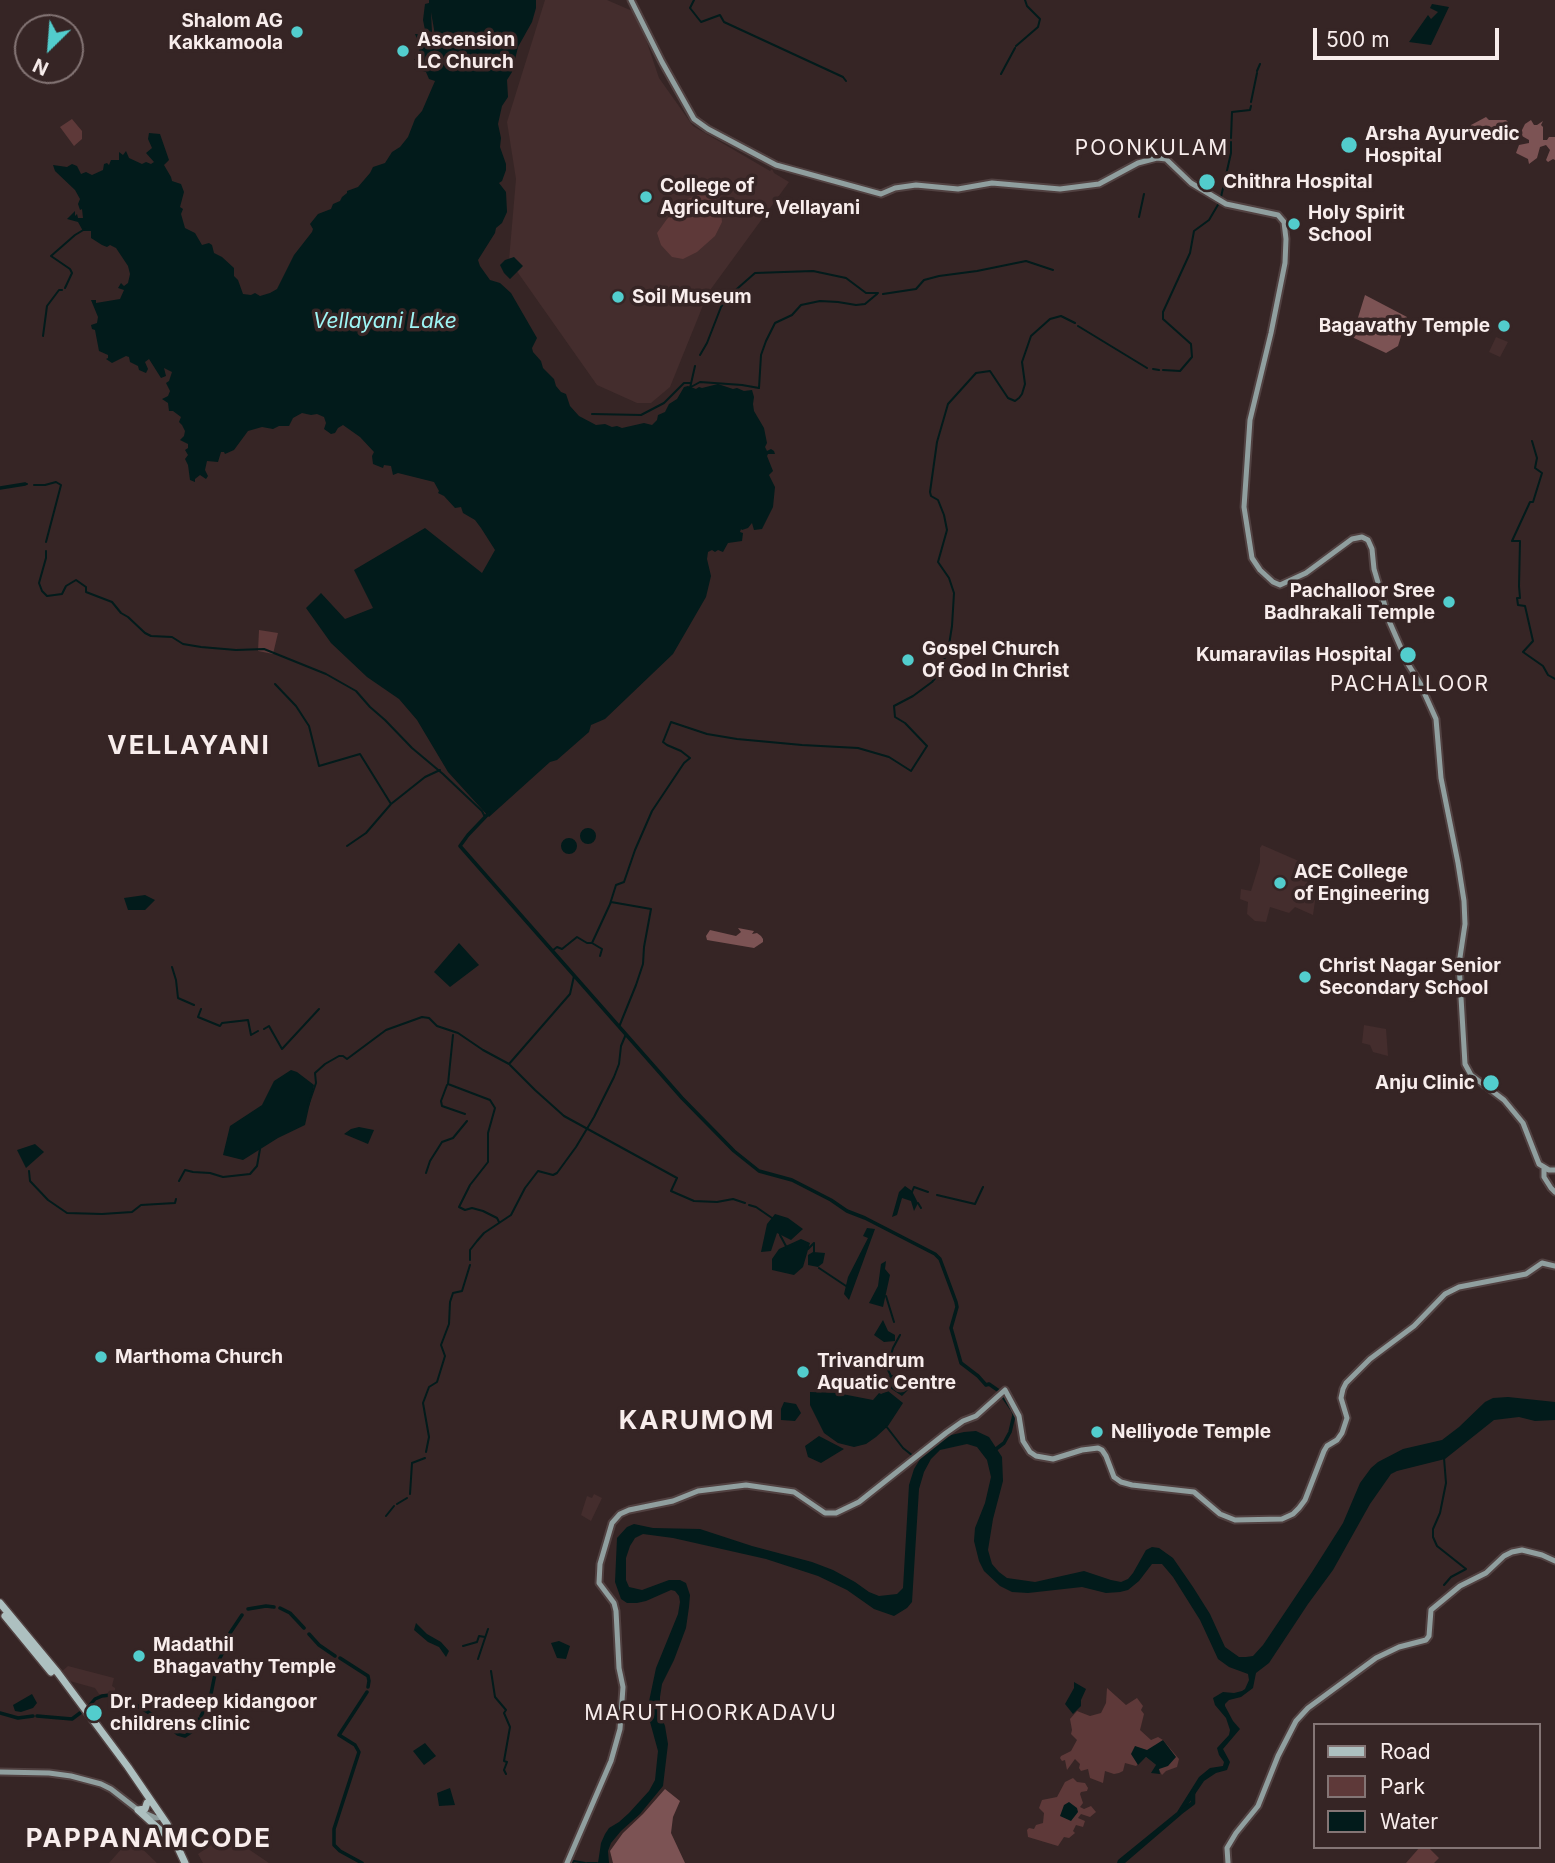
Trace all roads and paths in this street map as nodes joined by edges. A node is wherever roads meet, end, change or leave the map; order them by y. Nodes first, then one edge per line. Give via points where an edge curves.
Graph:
1 (631, 0) edge
2 (1544, 1168) junction
3 (1555, 1170) edge
4 (1555, 1192) edge
5 (1555, 1266) edge
6 (1555, 1561) edge
7 (0, 1603) edge
8 (0, 1610) edge
9 (0, 1772) edge
10 (147, 1803) junction
11 (138, 1810) junction
12 (159, 1820) junction
13 (182, 1863) edge
14 (567, 1863) edge
15 (1228, 1863) edge

1 - 2 main road via 694,119 776,165 881,194 916,185 958,189 992,183 1060,189 1099,184 1154,158 1166,159 1217,199 1278,215 1284,222 1285,263 1250,420 1244,507 1252,558 1280,584 1306,573 1352,540 1366,538 1370,543 1390,623 1436,719 1441,778 1464,901 1459,964 1465,1064 1523,1123
2 - 3 main road
2 - 4 main road via 1544,1177
5 - 14 main road via 1542,1263 1526,1274 1445,1294 1414,1326 1370,1359 1343,1389 1347,1418 1342,1433 1324,1451 1300,1508 1282,1519 1235,1520 1220,1514 1194,1492 1121,1482 1098,1448 1053,1459 1036,1456 1023,1441 1019,1416 1005,1390 859,1502 836,1513 825,1513 793,1492 746,1485 698,1491 620,1514 612,1522 599,1583 616,1611 623,1687 620,1729
6 - 15 main road via 1522,1550 1503,1556 1431,1610 1426,1640 1376,1658 1308,1708 1278,1756 1258,1807 1227,1849
7 - 12 main road via 128,1767
8 - 10 main road via 55,1676
9 - 11 main road via 49,1773 101,1784
10 - 11 main road via 145,1809
10 - 12 main road
11 - 12 main road
12 - 13 main road
12 - 13 main road via 176,1841

